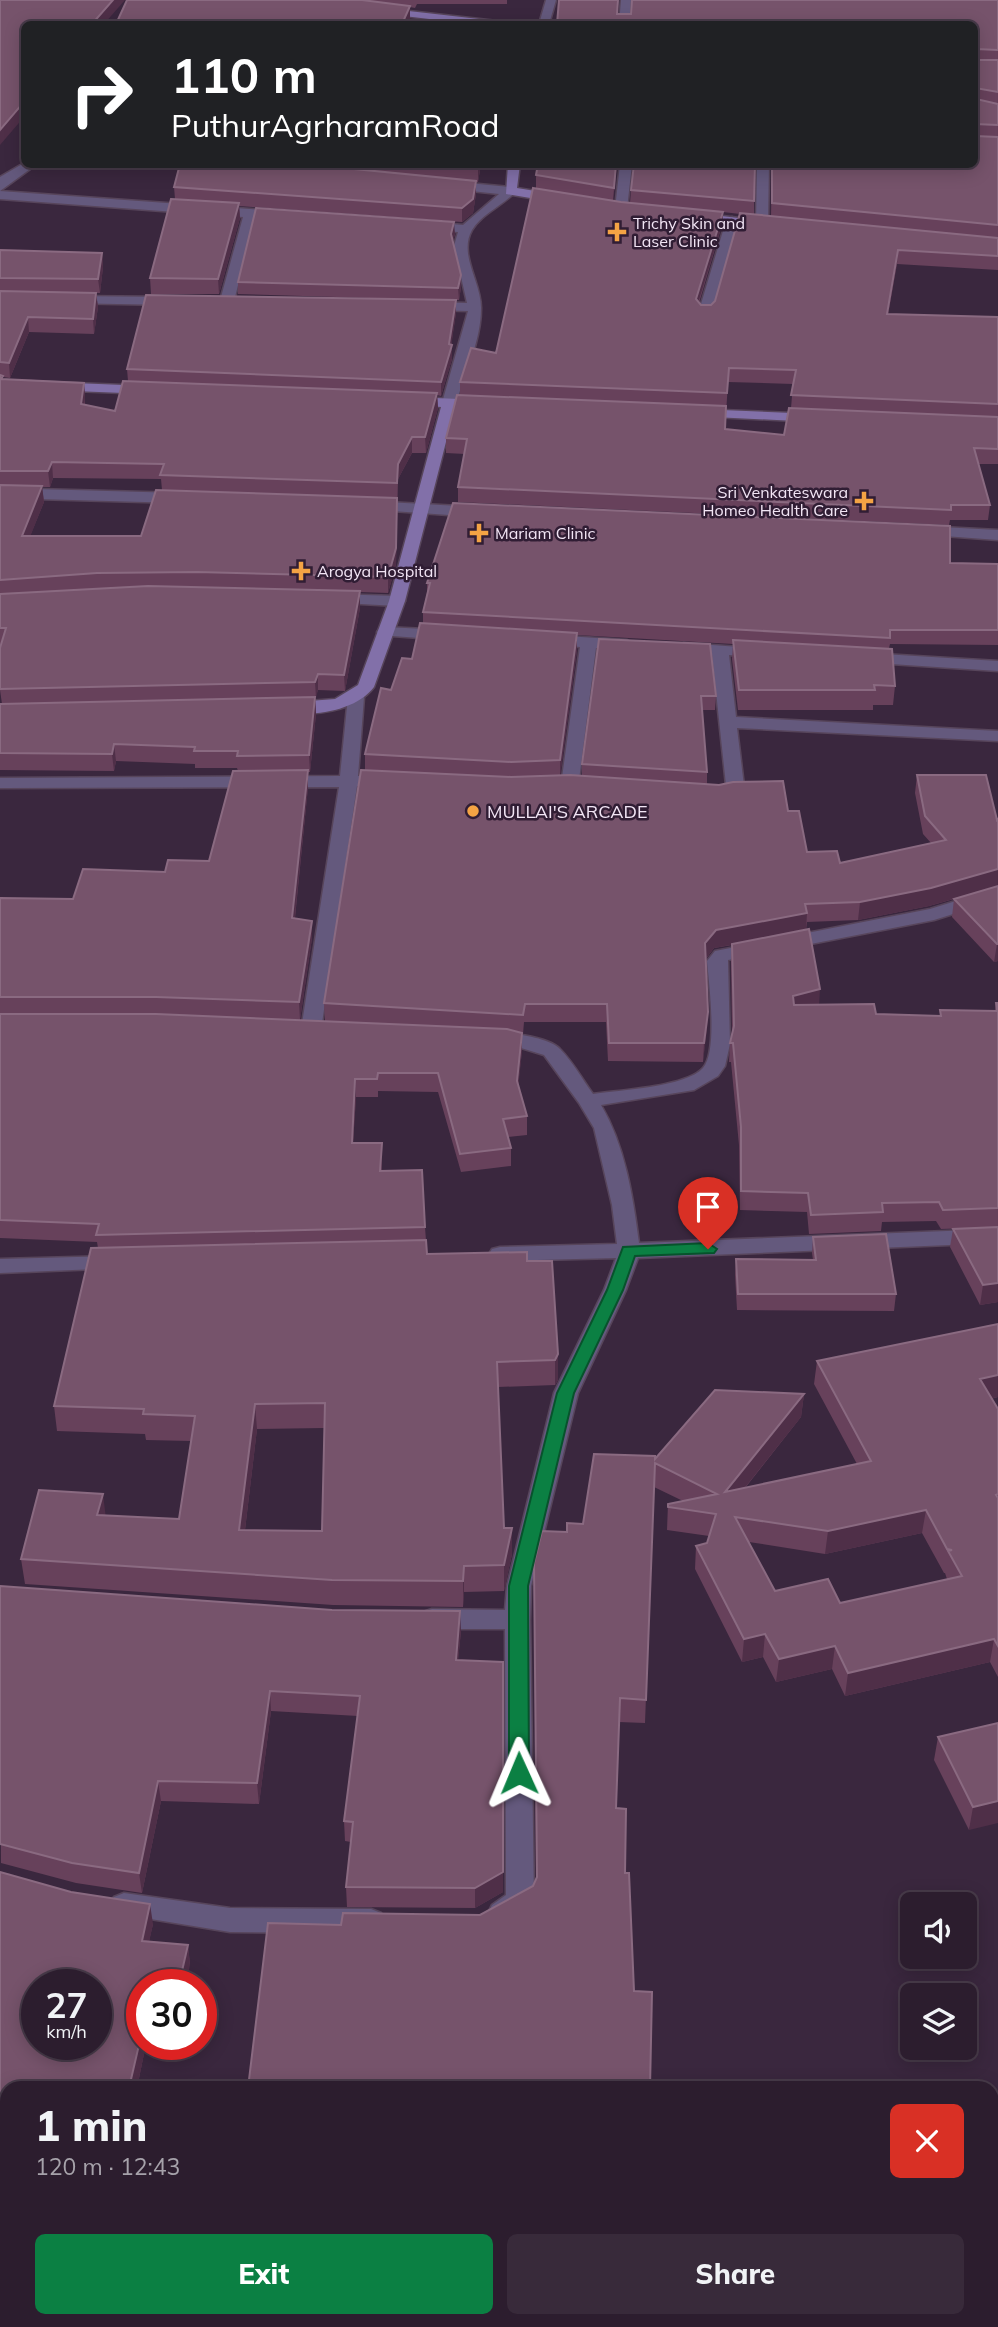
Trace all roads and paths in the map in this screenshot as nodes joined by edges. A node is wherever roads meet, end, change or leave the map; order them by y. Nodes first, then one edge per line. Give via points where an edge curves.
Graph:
1 (551, 0) edge
2 (626, 0) edge
3 (373, 10) edge
4 (470, 21) edge
5 (545, 21) edge
6 (624, 21) edge
7 (24, 168) edge
8 (513, 168) edge
9 (625, 168) edge
10 (763, 168) edge
11 (435, 184) edge
12 (0, 187) edge
13 (510, 191) junction
14 (0, 195) edge
15 (572, 201) edge
16 (622, 209) edge
17 (250, 214) junction
18 (677, 215) edge
19 (291, 216) edge
20 (732, 221) junction
21 (762, 224) junction
22 (412, 225) edge
23 (776, 226) edge
24 (466, 229) junction
25 (54, 300) edge
26 (420, 305) edge
27 (475, 307) junction
28 (705, 314) edge
29 (0, 384) edge
30 (163, 391) edge
31 (394, 400) edge
32 (449, 403) junction
33 (504, 405) edge
34 (682, 412) edge
35 (833, 418) edge
36 (0, 493) edge
37 (198, 498) edge
38 (356, 505) edge
39 (422, 509) junction
40 (488, 512) edge
41 (904, 530) edge
42 (998, 535) edge
43 (316, 599) edge
44 (397, 601) junction
45 (385, 632) junction
46 (466, 636) edge
47 (534, 639) edge
48 (589, 642) junction
49 (641, 645) edge
50 (667, 647) edge
51 (720, 650) junction
52 (772, 653) edge
53 (851, 657) edge
54 (998, 666) edge
55 (356, 697) junction
56 (275, 707) edge
57 (728, 722) junction
58 (998, 736) edge
59 (349, 779) junction
60 (403, 782) edge
61 (0, 783) edge
62 (570, 785) junction
63 (547, 786) edge
64 (608, 787) edge
65 (694, 793) edge
66 (998, 894) edge
67 (335, 1031) edge
68 (468, 1037) edge
69 (588, 1101) junction
70 (998, 1236) edge
71 (629, 1251) junction
72 (477, 1254) edge
73 (136, 1262) edge
74 (0, 1266) edge
75 (408, 1619) edge
76 (517, 1620) junction
77 (101, 1902) edge
78 (400, 1921) edge
79 (480, 1923) edge

1 - 5 street
2 - 6 street
3 - 4 street
7 - 12 street
8 - 13 street
9 - 16 street
10 - 21 street
11 - 13 street
13 - 15 street
13 - 24 street
14 - 17 street
17 - 19 street
17 - 25 street via 234,301
18 - 20 street
20 - 21 street
20 - 28 street
21 - 23 street
22 - 24 street
24 - 27 street via 460,246
26 - 27 street
27 - 32 street
29 - 30 street
31 - 32 street
32 - 33 street
32 - 39 street
34 - 35 street
36 - 37 street
38 - 39 street
39 - 40 street
39 - 44 street
41 - 42 street
43 - 44 street
44 - 45 street
45 - 46 street
45 - 55 street via 372,676
47 - 48 street
48 - 49 street
48 - 62 street
50 - 51 street
51 - 52 street
51 - 57 street
53 - 54 street
55 - 56 street via 339,704
55 - 59 street
57 - 58 street
57 - 65 street via 735,786 718,795
59 - 60 street
59 - 61 street
59 - 67 street via 304,1030
62 - 63 street
62 - 64 street
66 - 69 street via 934,914 722,955 717,961 720,1025 715,1066 706,1076 694,1084
68 - 69 street via 509,1038 551,1051
69 - 71 street via 604,1128
70 - 71 street
71 - 72 street
71 - 76 street via 566,1393 519,1586
73 - 74 street
75 - 76 street
76 - 79 street via 520,1900
77 - 78 street via 230,1920

